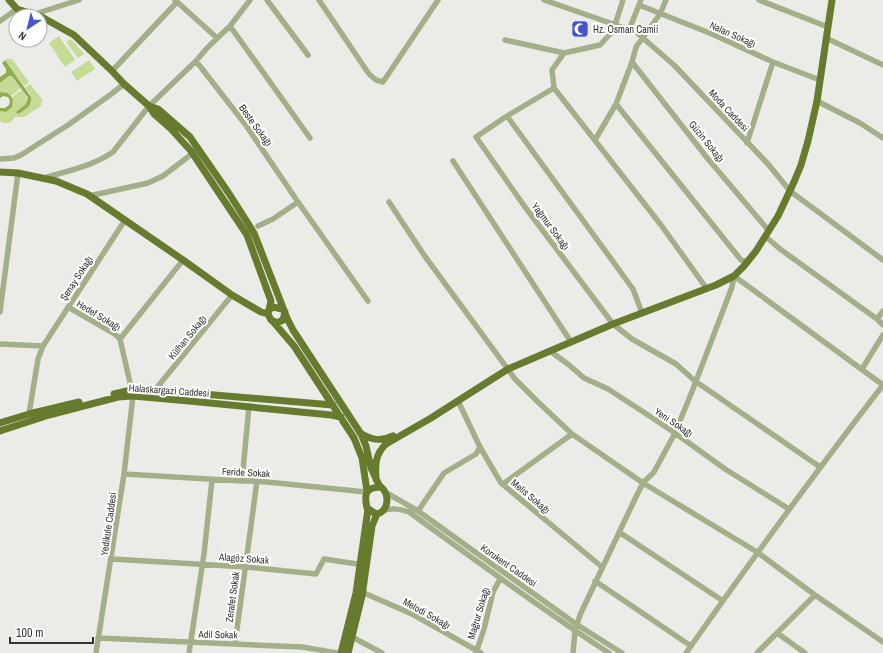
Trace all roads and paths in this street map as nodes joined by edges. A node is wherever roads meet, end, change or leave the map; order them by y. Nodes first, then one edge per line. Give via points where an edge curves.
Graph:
1 (9, 0) edge
2 (79, 0) edge
3 (250, 0) edge
4 (267, 0) edge
5 (320, 0) edge
6 (438, 0) edge
7 (544, 0) edge
8 (623, 0) edge
9 (666, 0) edge
10 (760, 0) edge
11 (832, 0) edge
12 (176, 1) edge
13 (640, 2) edge
14 (16, 8) edge
15 (48, 12) edge
16 (8, 14) edge
17 (660, 14) junction
18 (0, 21) edge
19 (48, 21) edge
20 (230, 26) junction
21 (615, 26) junction
22 (828, 27) junction
23 (629, 30) junction
24 (643, 37) junction
25 (217, 38) junction
26 (826, 38) junction
27 (505, 40) dead end
28 (564, 53) junction
29 (308, 55) dead end
30 (196, 61) junction
31 (632, 62) junction
32 (773, 62) junction
33 (883, 65) edge
34 (112, 71) junction
35 (820, 80) junction
36 (124, 84) junction
37 (554, 88) junction
38 (817, 101) junction
39 (616, 104) junction
40 (148, 106) junction
41 (507, 116) junction
42 (310, 138) dead end
43 (883, 138) edge
44 (595, 140) junction
45 (747, 143) junction
46 (193, 153) junction
47 (0, 159) edge
48 (453, 160) dead end
49 (0, 172) edge
50 (18, 173) junction
51 (44, 179) junction
52 (790, 191) junction
53 (89, 196) junction
54 (298, 202) junction
55 (388, 202) dead end
56 (124, 220) junction
57 (258, 226) dead end
58 (767, 234) junction
59 (183, 260) junction
60 (883, 260) edge
61 (748, 262) junction
62 (734, 276) junction
63 (707, 289) junction
64 (232, 295) junction
65 (368, 301) dead end
66 (68, 307) junction
67 (0, 312) edge
68 (285, 312) junction
69 (883, 312) edge
70 (642, 313) junction
71 (269, 314) junction
72 (877, 319) junction
73 (613, 324) junction
74 (883, 325) edge
75 (883, 335) edge
76 (120, 339) junction
77 (571, 342) junction
78 (0, 344) edge
79 (44, 346) junction
80 (550, 351) junction
81 (508, 369) junction
82 (862, 369) junction
83 (695, 381) junction
84 (883, 385) edge
85 (155, 390) junction
86 (132, 393) junction
87 (458, 402) junction
88 (333, 405) junction
89 (249, 406) junction
90 (29, 414) junction
91 (341, 417) junction
92 (0, 423) edge
93 (0, 431) edge
94 (407, 431) junction
95 (359, 432) junction
96 (674, 433) junction
97 (572, 434) junction
98 (480, 447) junction
99 (820, 467) junction
100 (124, 474) junction
101 (376, 479) junction
102 (212, 480) junction
103 (242, 481) junction
104 (257, 481) junction
105 (643, 483) junction
106 (502, 484) junction
107 (383, 489) junction
108 (367, 492) junction
109 (368, 509) junction
110 (789, 509) junction
111 (384, 510) junction
112 (418, 511) junction
113 (377, 514) junction
114 (619, 532) junction
115 (758, 552) junction
116 (112, 559) junction
117 (202, 564) junction
118 (363, 565) junction
119 (246, 567) junction
120 (602, 568) junction
121 (500, 579) junction
122 (595, 581) junction
123 (362, 592) junction
124 (815, 595) junction
125 (723, 601) junction
126 (576, 624) junction
127 (575, 631) junction
128 (777, 633) junction
129 (352, 637) junction
130 (98, 638) junction
131 (883, 642) edge
132 (191, 643) junction
133 (235, 644) junction
134 (691, 646) junction
135 (478, 652) edge
136 (96, 653) edge
137 (189, 653) edge
138 (337, 653) edge
139 (341, 653) edge
140 (348, 653) edge
141 (382, 653) edge
142 (573, 653) edge
143 (609, 653) edge
144 (622, 653) edge
145 (686, 653) edge
146 (757, 653) edge
147 (805, 653) edge

1 - 14 main road
2 - 15 street
3 - 20 street
4 - 29 street
5 - 6 street via 369,74 383,82
7 - 21 street, Moda Caddesi
8 - 21 street
9 - 17 street
10 - 22 street
11 - 22 main road
12 - 25 street
12 - 34 street
13 - 17 street, Nalan Sokağı
13 - 23 street
16 - 18 street
17 - 24 street
17 - 32 street, Nalan Sokağı
19 - 34 main road via 74,35
20 - 25 street
20 - 42 street
21 - 23 street, Moda Caddesi
21 - 28 street via 600,45
22 - 26 main road
23 - 24 street, Moda Caddesi
24 - 31 street via 636,47
24 - 45 street, Moda Caddesi via 674,65
25 - 30 street
26 - 33 street
26 - 35 main road
27 - 28 street
28 - 37 street via 552,70
30 - 40 street
30 - 54 street, Beste Sokağı via 245,124
31 - 39 street
31 - 58 street, Güzin Sokağı
32 - 35 street, Nalan Sokağı
32 - 45 street
34 - 36 main road
35 - 38 main road
36 - 40 main road
36 - 47 street via 21,155
37 - 41 street
37 - 44 street
38 - 43 street
38 - 52 main road via 808,141
39 - 44 street
39 - 61 street via 741,260
40 - 46 main road
40 - 51 street via 110,155
40 - 68 main road via 158,108 190,137 228,192 254,233
41 - 70 street via 632,289
41 - 73 street, Yağmur Sokağı via 476,137
44 - 63 street
45 - 52 street, Moda Caddesi
46 - 53 street via 148,184
46 - 71 main road via 247,235 271,301
48 - 77 street
49 - 50 main road
50 - 51 main road
50 - 67 street
51 - 53 main road via 56,181
52 - 58 main road
52 - 60 street, Moda Caddesi
53 - 56 main road
54 - 57 street
54 - 65 street, Beste Sokağı
55 - 81 street
56 - 59 main road
56 - 66 street, Şenay Sokağı
58 - 61 main road
58 - 72 street, Güzin Sokağı via 780,249
59 - 64 main road
59 - 76 street
61 - 62 main road
62 - 63 main road
62 - 82 street
62 - 83 street
63 - 70 main road
64 - 71 main road
64 - 85 street, Külhan Sokağı
66 - 76 street, Hedef Sokağı
66 - 79 street, Şenay Sokağı
68 - 71 main road via 274,307
68 - 71 main road via 280,322 274,322
68 - 95 main road via 293,330
69 - 72 street
70 - 73 main road
71 - 88 main road via 294,346
72 - 74 street, Güzin Sokağı
73 - 77 main road
73 - 83 street, Yağmur Sokağı via 632,339 676,364
75 - 82 street
76 - 86 street, Yedikule Caddesi
77 - 80 main road
78 - 79 street
79 - 90 street, Şenay Sokağı via 38,359
80 - 81 main road
80 - 96 street, Yeni Sokağı via 584,378 608,389
81 - 87 main road
81 - 97 street
82 - 84 street
83 - 96 street
83 - 99 street, Yağmur Sokağı
84 - 99 street
85 - 86 main road
85 - 88 main road
86 - 89 main road, Halaskargazi Caddesi
86 - 90 main road
86 - 93 main road, Halaskargazi Caddesi via 49,414
86 - 100 street, Yedikule Caddesi
87 - 94 main road
87 - 98 street, Melis Sokağı
88 - 91 main road
89 - 91 main road, Halaskargazi Caddesi
89 - 103 street
90 - 92 main road
91 - 108 main road via 358,446
94 - 95 main road via 380,440
94 - 101 main road via 381,448 376,461
95 - 101 main road
96 - 105 street via 654,472
96 - 110 street, Yeni Sokağı via 724,469
97 - 105 street
97 - 106 street
98 - 106 street, Melis Sokağı
98 - 112 street via 476,454 444,473
99 - 110 street
100 - 102 street, Feride Sokak
100 - 116 street, Yedikule Caddesi
101 - 107 main road
102 - 103 street, Feride Sokak
102 - 117 street
103 - 104 street, Feride Sokak
104 - 108 street, Feride Sokak
104 - 119 street, Zerafet Sokak
105 - 114 street
105 - 115 street
106 - 120 street, Melis Sokağı
107 - 108 main road via 373,488
107 - 111 main road via 387,500
107 - 112 street, Korukent Caddesi
108 - 109 main road via 365,496
109 - 113 main road
109 - 118 main road
110 - 115 street
111 - 113 main road
111 - 121 street, Korukent Caddesi via 393,508 409,512
112 - 126 street, Korukent Caddesi
113 - 118 main road
114 - 120 street
114 - 125 street
115 - 124 street
115 - 125 street
116 - 117 street, Alagöz Sokak
116 - 130 street, Yedikule Caddesi
117 - 119 street, Alagöz Sokak
117 - 132 street
118 - 119 street, Alagöz Sokak via 324,559 316,574
118 - 123 main road
118 - 139 main road
119 - 133 street, Zerafet Sokak
120 - 122 street
121 - 127 street, Korukent Caddesi
121 - 135 street, Mağrur Sokağı via 493,592
122 - 126 street
122 - 134 street
123 - 129 main road
123 - 135 street, Melodi Sokağı via 414,614
124 - 128 street
124 - 131 street
125 - 134 street
126 - 127 street
126 - 144 street, Korukent Caddesi
127 - 142 street
127 - 143 street, Korukent Caddesi
128 - 146 street
128 - 147 street
129 - 140 main road
129 - 141 street
130 - 132 street, Adil Sokak
130 - 136 street, Yedikule Caddesi
132 - 133 street, Adil Sokak
132 - 137 street
133 - 138 street, Adil Sokak via 302,647
134 - 145 street

